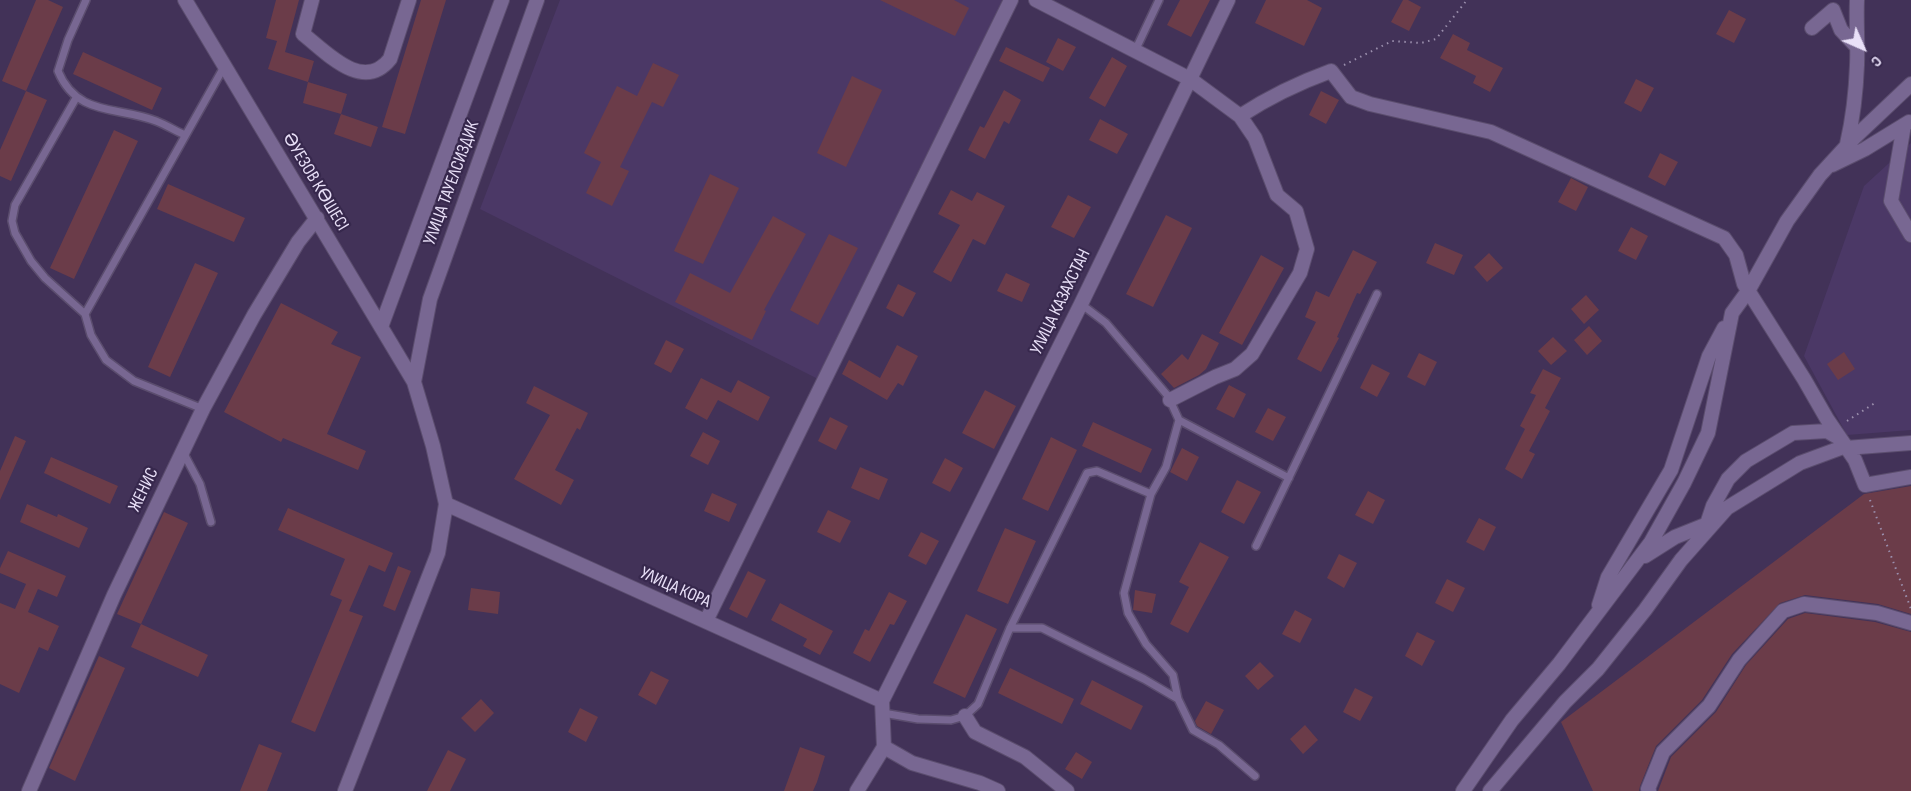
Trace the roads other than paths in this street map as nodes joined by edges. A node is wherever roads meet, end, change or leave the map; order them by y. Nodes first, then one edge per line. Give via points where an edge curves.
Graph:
1 (86, 0) edge
2 (185, 0) edge
3 (312, 0) edge
4 (409, 0) edge
5 (502, 0) edge
6 (537, 0) edge
7 (1011, 0) edge
8 (1036, 0) edge
9 (1159, 0) edge
10 (1228, 0) edge
11 (1857, 0) edge
12 (1836, 5) edge
13 (1812, 28) dead end
14 (1857, 47) junction
15 (1135, 51) junction
16 (224, 67) junction
17 (1190, 79) junction
18 (1911, 84) edge
19 (76, 98) junction
20 (1240, 116) junction
21 (1908, 123) edge
22 (185, 135) junction
23 (1847, 146) junction
24 (1825, 169) junction
25 (317, 218) junction
26 (1911, 235) edge
27 (1748, 291) junction
28 (1377, 294) dead end
29 (1081, 304) junction
30 (1731, 313) junction
31 (86, 314) junction
32 (381, 327) junction
33 (414, 382) junction
34 (1170, 400) junction
35 (203, 409) junction
36 (1179, 420) junction
37 (1842, 441) junction
38 (1911, 443) edge
39 (183, 452) junction
40 (1911, 477) edge
41 (1289, 478) junction
42 (1150, 494) junction
43 (446, 504) junction
44 (211, 522) dead end
45 (1712, 522) junction
46 (1256, 546) dead end
47 (1637, 560) junction
48 (1595, 616) junction
49 (706, 621) junction
50 (1911, 623) edge
51 (1010, 628) junction
52 (1178, 699) junction
53 (884, 702) junction
54 (965, 716) junction
55 (884, 747) junction
56 (1255, 776) dead end
57 (29, 791) edge
58 (345, 791) edge
59 (857, 791) edge
60 (998, 791) edge
61 (1067, 791) edge
62 (1463, 791) edge
63 (1490, 791) edge
64 (1649, 791) edge

1 - 19 lane via 58,71 64,86
2 - 16 street, ӘУЕЗОВ КӨШЕСІ
3 - 4 street via 303,34 347,69 371,73 390,59
5 - 32 street, УЛИЦА ТАУЕЛСИЗДИК
6 - 33 street, УЛИЦА ТАУЕЛСИЗДИК via 430,299
7 - 49 street
8 - 15 street
9 - 15 lane
10 - 17 street, УЛИЦА КАЗАХСТАН
11 - 14 street
12 - 13 street
12 - 14 street via 1841,30
14 - 23 street via 1853,117
15 - 17 street
16 - 22 lane
16 - 25 street, ӘУЕЗОВ КӨШЕСІ
17 - 20 street
17 - 29 street, УЛИЦА КАЗАХСТАН
18 - 23 street
19 - 22 lane via 155,120
19 - 31 lane via 15,205 12,221 20,242 45,278
20 - 27 street via 1269,97 1331,71 1351,97 1499,135 1724,238 1736,255
20 - 34 street via 1255,138 1277,195 1296,211 1307,249 1300,273 1252,354 1235,369
21 - 24 street
21 - 26 street via 1891,201
22 - 31 lane
23 - 24 street
24 - 27 street via 1787,221
25 - 32 street, ӘУЕЗОВ КӨШЕСІ
25 - 35 street, ЖЕНИС via 298,242
27 - 30 street
27 - 37 street
28 - 41 lane
29 - 34 lane via 1106,323
29 - 53 street, УЛИЦА КАЗАХСТАН
30 - 47 street via 1708,433 1651,542
30 - 48 street via 1709,356 1671,470 1608,577
31 - 35 lane via 91,335 106,360 134,381
32 - 33 street, ӘУЕЗОВ КӨШЕСІ
33 - 43 street via 434,446
34 - 36 lane
35 - 39 street, ЖЕНИС
36 - 41 lane
36 - 42 lane via 1166,467
37 - 38 street
37 - 40 street via 1865,486
37 - 45 street via 1800,463
37 - 45 street via 1827,431 1793,433 1746,461 1728,479 1713,506
39 - 44 lane via 200,484
39 - 57 street, ЖЕНИС via 114,595
41 - 46 lane
42 - 51 lane via 1097,471 1087,473
42 - 52 lane via 1124,593 1128,613 1146,644 1173,675
43 - 49 street, УЛИЦА КОРА
43 - 58 street via 438,553
45 - 47 street via 1675,537
45 - 63 street via 1598,669
47 - 48 street
48 - 62 street via 1512,720
49 - 53 street, УЛИЦА КОРА
50 - 64 street via 1877,613 1804,604 1783,611 1739,660 1708,706 1663,752
51 - 52 lane via 1042,628
51 - 54 lane via 978,704
52 - 56 lane via 1193,730 1219,745
53 - 54 lane via 918,718 951,720
53 - 55 street
54 - 61 street via 975,732 1025,757
55 - 59 street
55 - 60 street via 912,763

